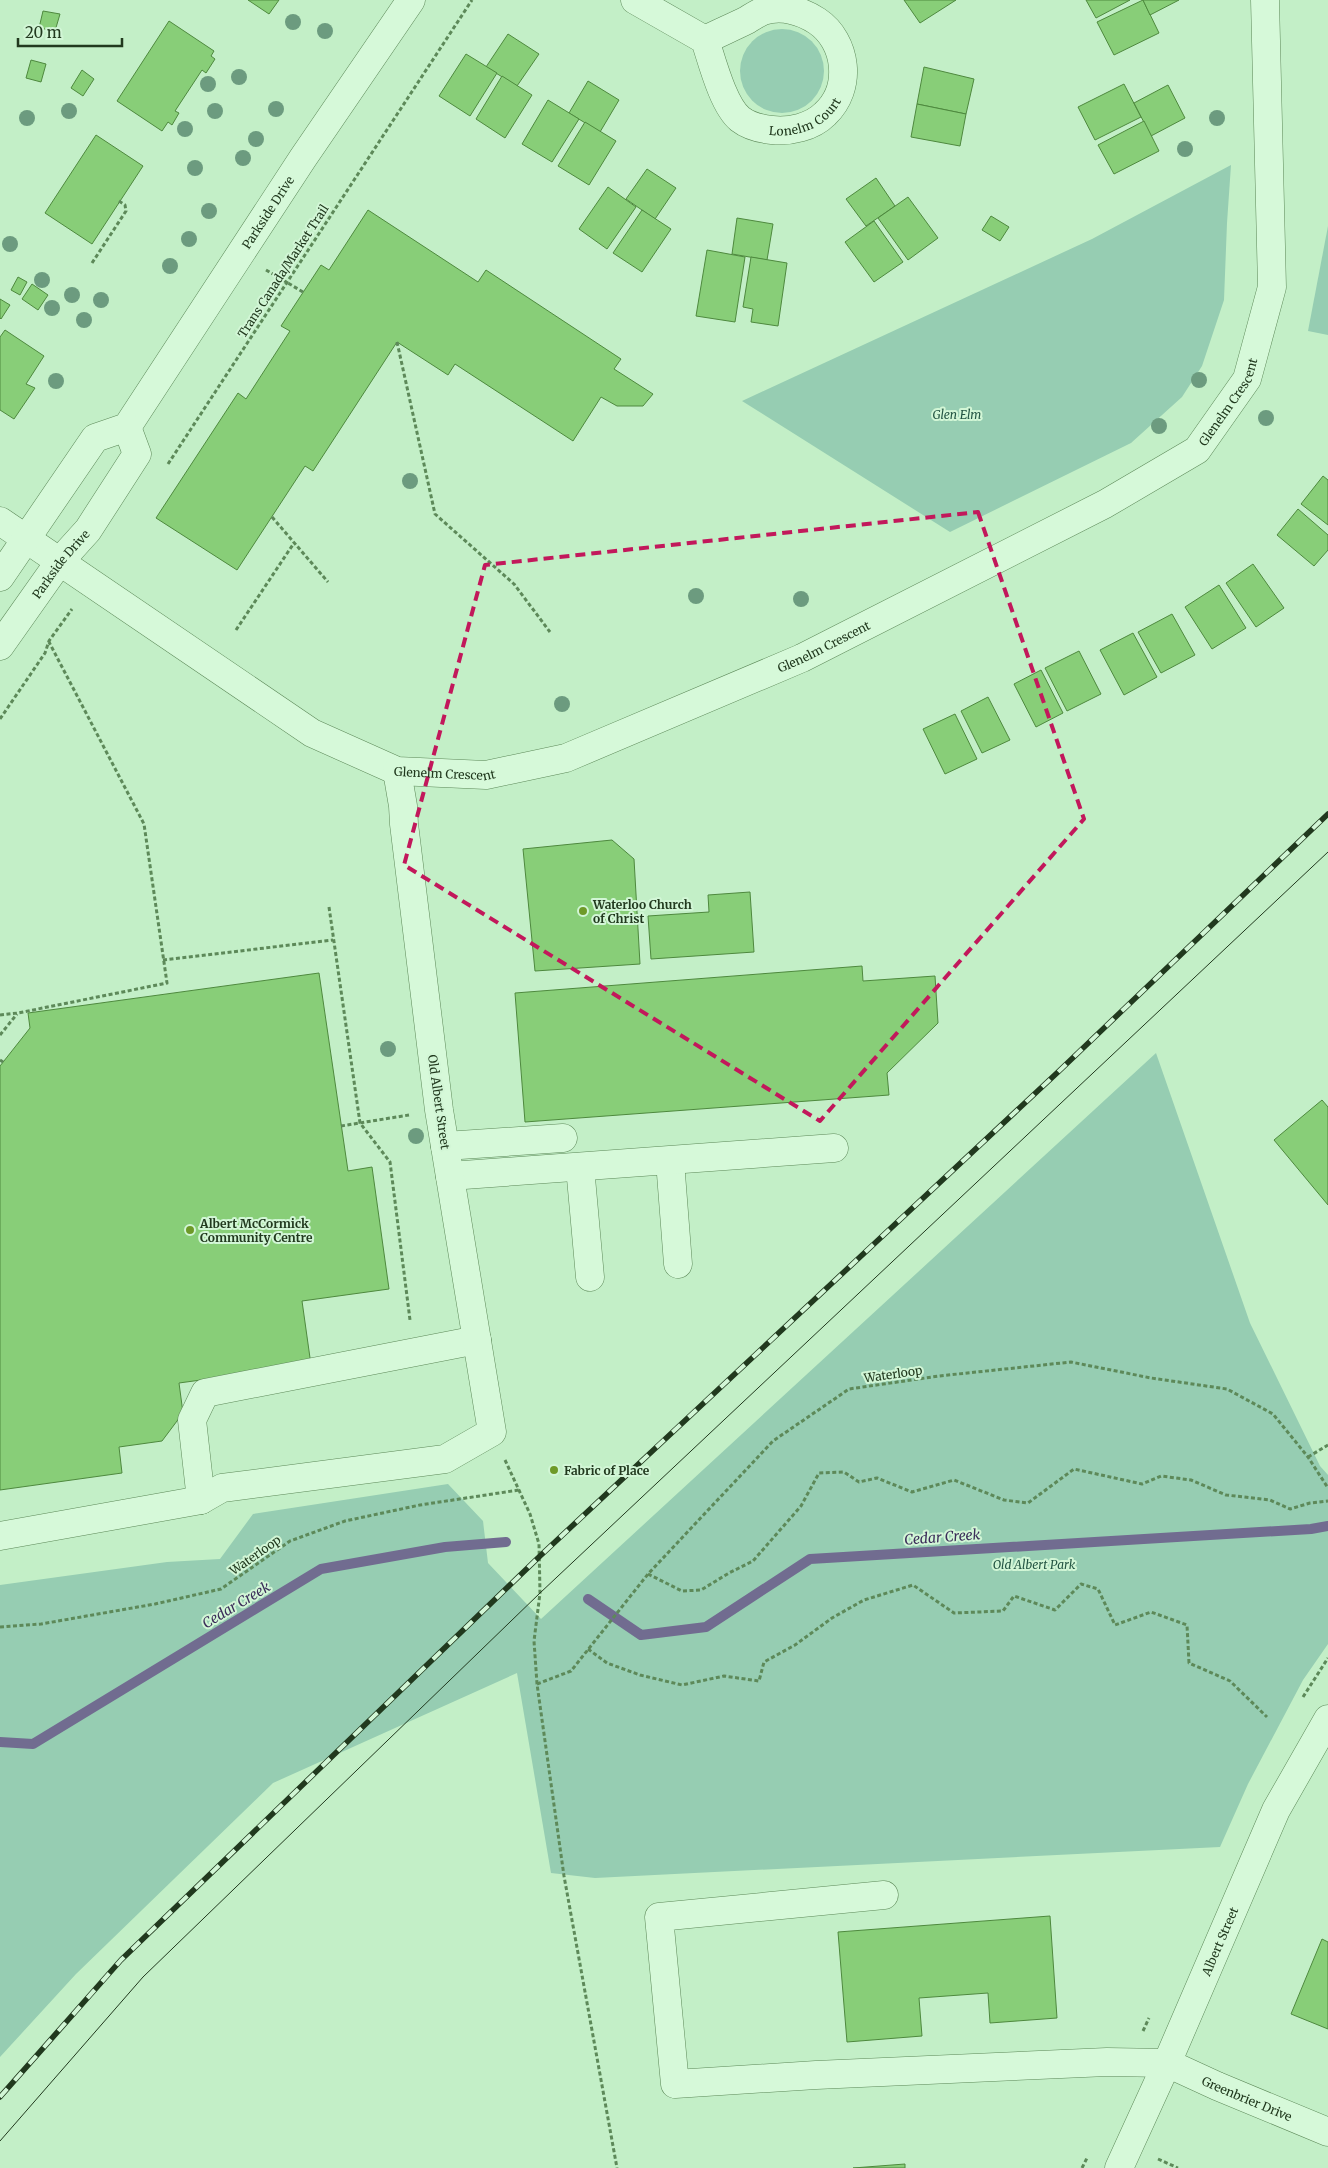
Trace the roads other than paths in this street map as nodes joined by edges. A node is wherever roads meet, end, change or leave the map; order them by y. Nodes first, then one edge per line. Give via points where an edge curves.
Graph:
1 (411, 0) edge
2 (635, 0) edge
3 (1265, 0) edge
4 (705, 40) junction
5 (127, 427) junction
6 (0, 521) edge
7 (25, 538) junction
8 (60, 561) junction
9 (0, 576) edge
10 (0, 646) edge
11 (397, 771) junction
12 (563, 1138) dead end
13 (445, 1146) junction
14 (834, 1148) dead end
15 (670, 1161) junction
16 (580, 1167) junction
17 (450, 1176) junction
18 (678, 1264) dead end
19 (590, 1277) dead end
20 (477, 1340) junction
21 (201, 1500) junction
22 (0, 1536) edge
23 (1328, 1719) edge
24 (884, 1895) dead end
25 (1167, 2063) junction
26 (1328, 2132) edge
27 (1119, 2168) edge

1 - 5 street, Parkside Drive
2 - 4 street
3 - 11 street, Glenelm Crescent via 1272,287 1247,379 1197,450 1105,504 802,658 566,758 486,774
4 - 4 street, Lonelm Court via 726,98 740,119 761,129 785,131 804,127 825,114 836,99 843,80 842,60 835,38 804,12 783,8 764,11
5 - 7 street via 95,438
5 - 8 street, Parkside Drive via 137,454 88,530
6 - 7 street, Glenelm Crescent
7 - 8 street, Glenelm Crescent
7 - 9 street
8 - 10 street, Parkside Drive
8 - 11 street, Glenelm Crescent via 312,733
11 - 13 street, Old Albert Street
12 - 13 street
13 - 17 street, Old Albert Street
14 - 15 street
15 - 16 street
15 - 18 street
16 - 17 street
16 - 19 street
17 - 20 street, Old Albert Street
20 - 21 street via 205,1393 192,1420
20 - 21 street, Old Albert Street via 492,1432 445,1459 222,1488
21 - 22 street
23 - 25 street, Albert Street via 1276,1810
24 - 25 street via 659,1917 675,2084 1097,2062
25 - 26 street, Greenbrier Drive
25 - 27 street, Albert Street

